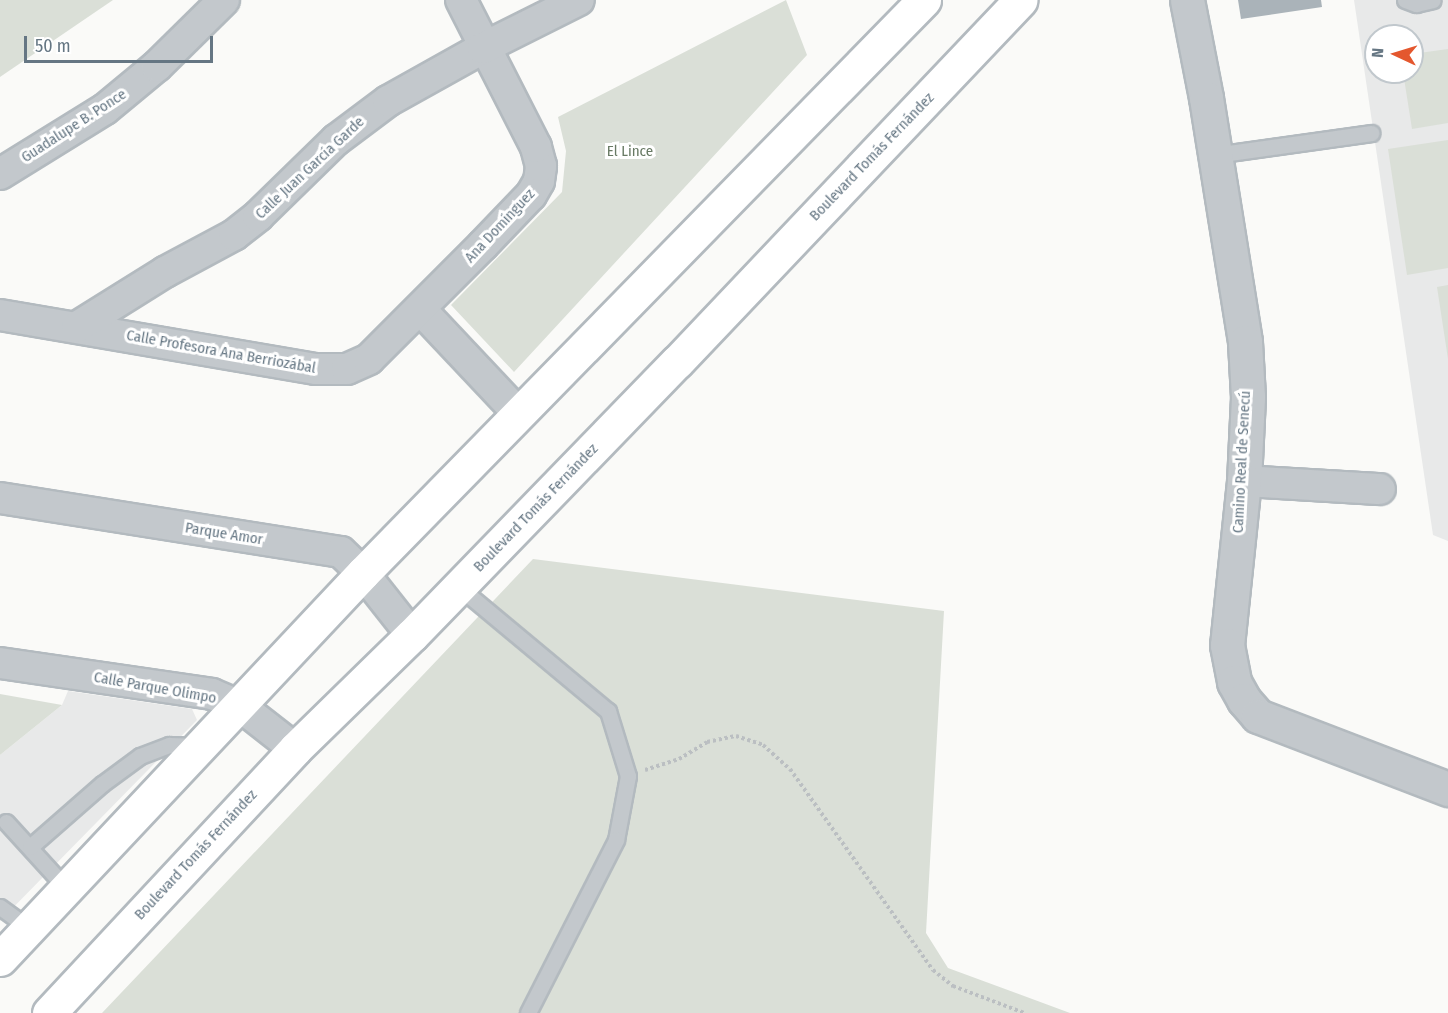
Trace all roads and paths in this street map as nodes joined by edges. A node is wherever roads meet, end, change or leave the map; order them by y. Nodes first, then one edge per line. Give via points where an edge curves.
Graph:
1 (224, 0) edge
2 (461, 0) edge
3 (579, 0) edge
4 (924, 0) edge
5 (1020, 0) edge
6 (1187, 0) edge
7 (1405, 0) edge
8 (1433, 0) edge
9 (483, 48) junction
10 (1371, 133) dead end
11 (1215, 155) junction
12 (0, 174) edge
13 (420, 309) junction
14 (0, 315) edge
15 (77, 327) junction
16 (518, 413) junction
17 (1244, 481) junction
18 (1380, 489) dead end
19 (0, 498) edge
20 (363, 573) junction
21 (459, 587) junction
22 (412, 634) junction
23 (0, 663) edge
24 (240, 706) junction
25 (200, 747) junction
26 (295, 749) junction
27 (627, 776) junction
28 (1448, 789) edge
29 (6, 822) dead end
30 (30, 847) junction
31 (67, 889) junction
32 (0, 907) edge
33 (30, 929) junction
34 (0, 959) edge
35 (49, 1013) edge
36 (528, 1013) edge
37 (1024, 1013) edge

1 - 12 street, Guadalupe B. Ponce via 120,98
2 - 9 street, Ana Domínguez
3 - 9 street, Calle Juan García Garde
4 - 16 main road
5 - 21 main road, Boulevard Tomás Fernández
6 - 11 street, Camino Real de Senecú
7 - 8 lane via 1416,4
9 - 13 street, Ana Domínguez via 536,147 541,166 539,181 531,195
9 - 15 street, Calle Juan García Garde via 362,119 234,234
10 - 11 lane
11 - 17 street, Camino Real de Senecú via 1245,342 1248,397
13 - 15 street, Calle Profesora Ana Berriozábal via 369,359 339,369 315,369
13 - 16 street
14 - 15 street, Calle Profesora Ana Berriozábal
16 - 20 main road
17 - 18 street
17 - 28 street, Camino Real de Senecú via 1227,645 1229,666 1244,700 1258,716
19 - 20 street, Parque Amor via 341,552
20 - 22 street, Parque Amor
20 - 24 main road
21 - 22 main road, Boulevard Tomás Fernández
21 - 27 lane via 608,711
22 - 26 main road, Boulevard Tomás Fernández
23 - 24 street, Calle Parque Olimpo via 212,694
24 - 25 main road
24 - 26 street, Calle Parque Olimpo
25 - 30 lane via 169,745 140,756 102,783
25 - 31 main road
26 - 35 main road, Boulevard Tomás Fernández
27 - 36 lane via 616,840
27 - 37 path via 679,759 708,742 736,736 763,745 790,769 933,970 953,986
29 - 30 lane
30 - 31 lane
31 - 33 main road
32 - 33 lane
33 - 34 main road

